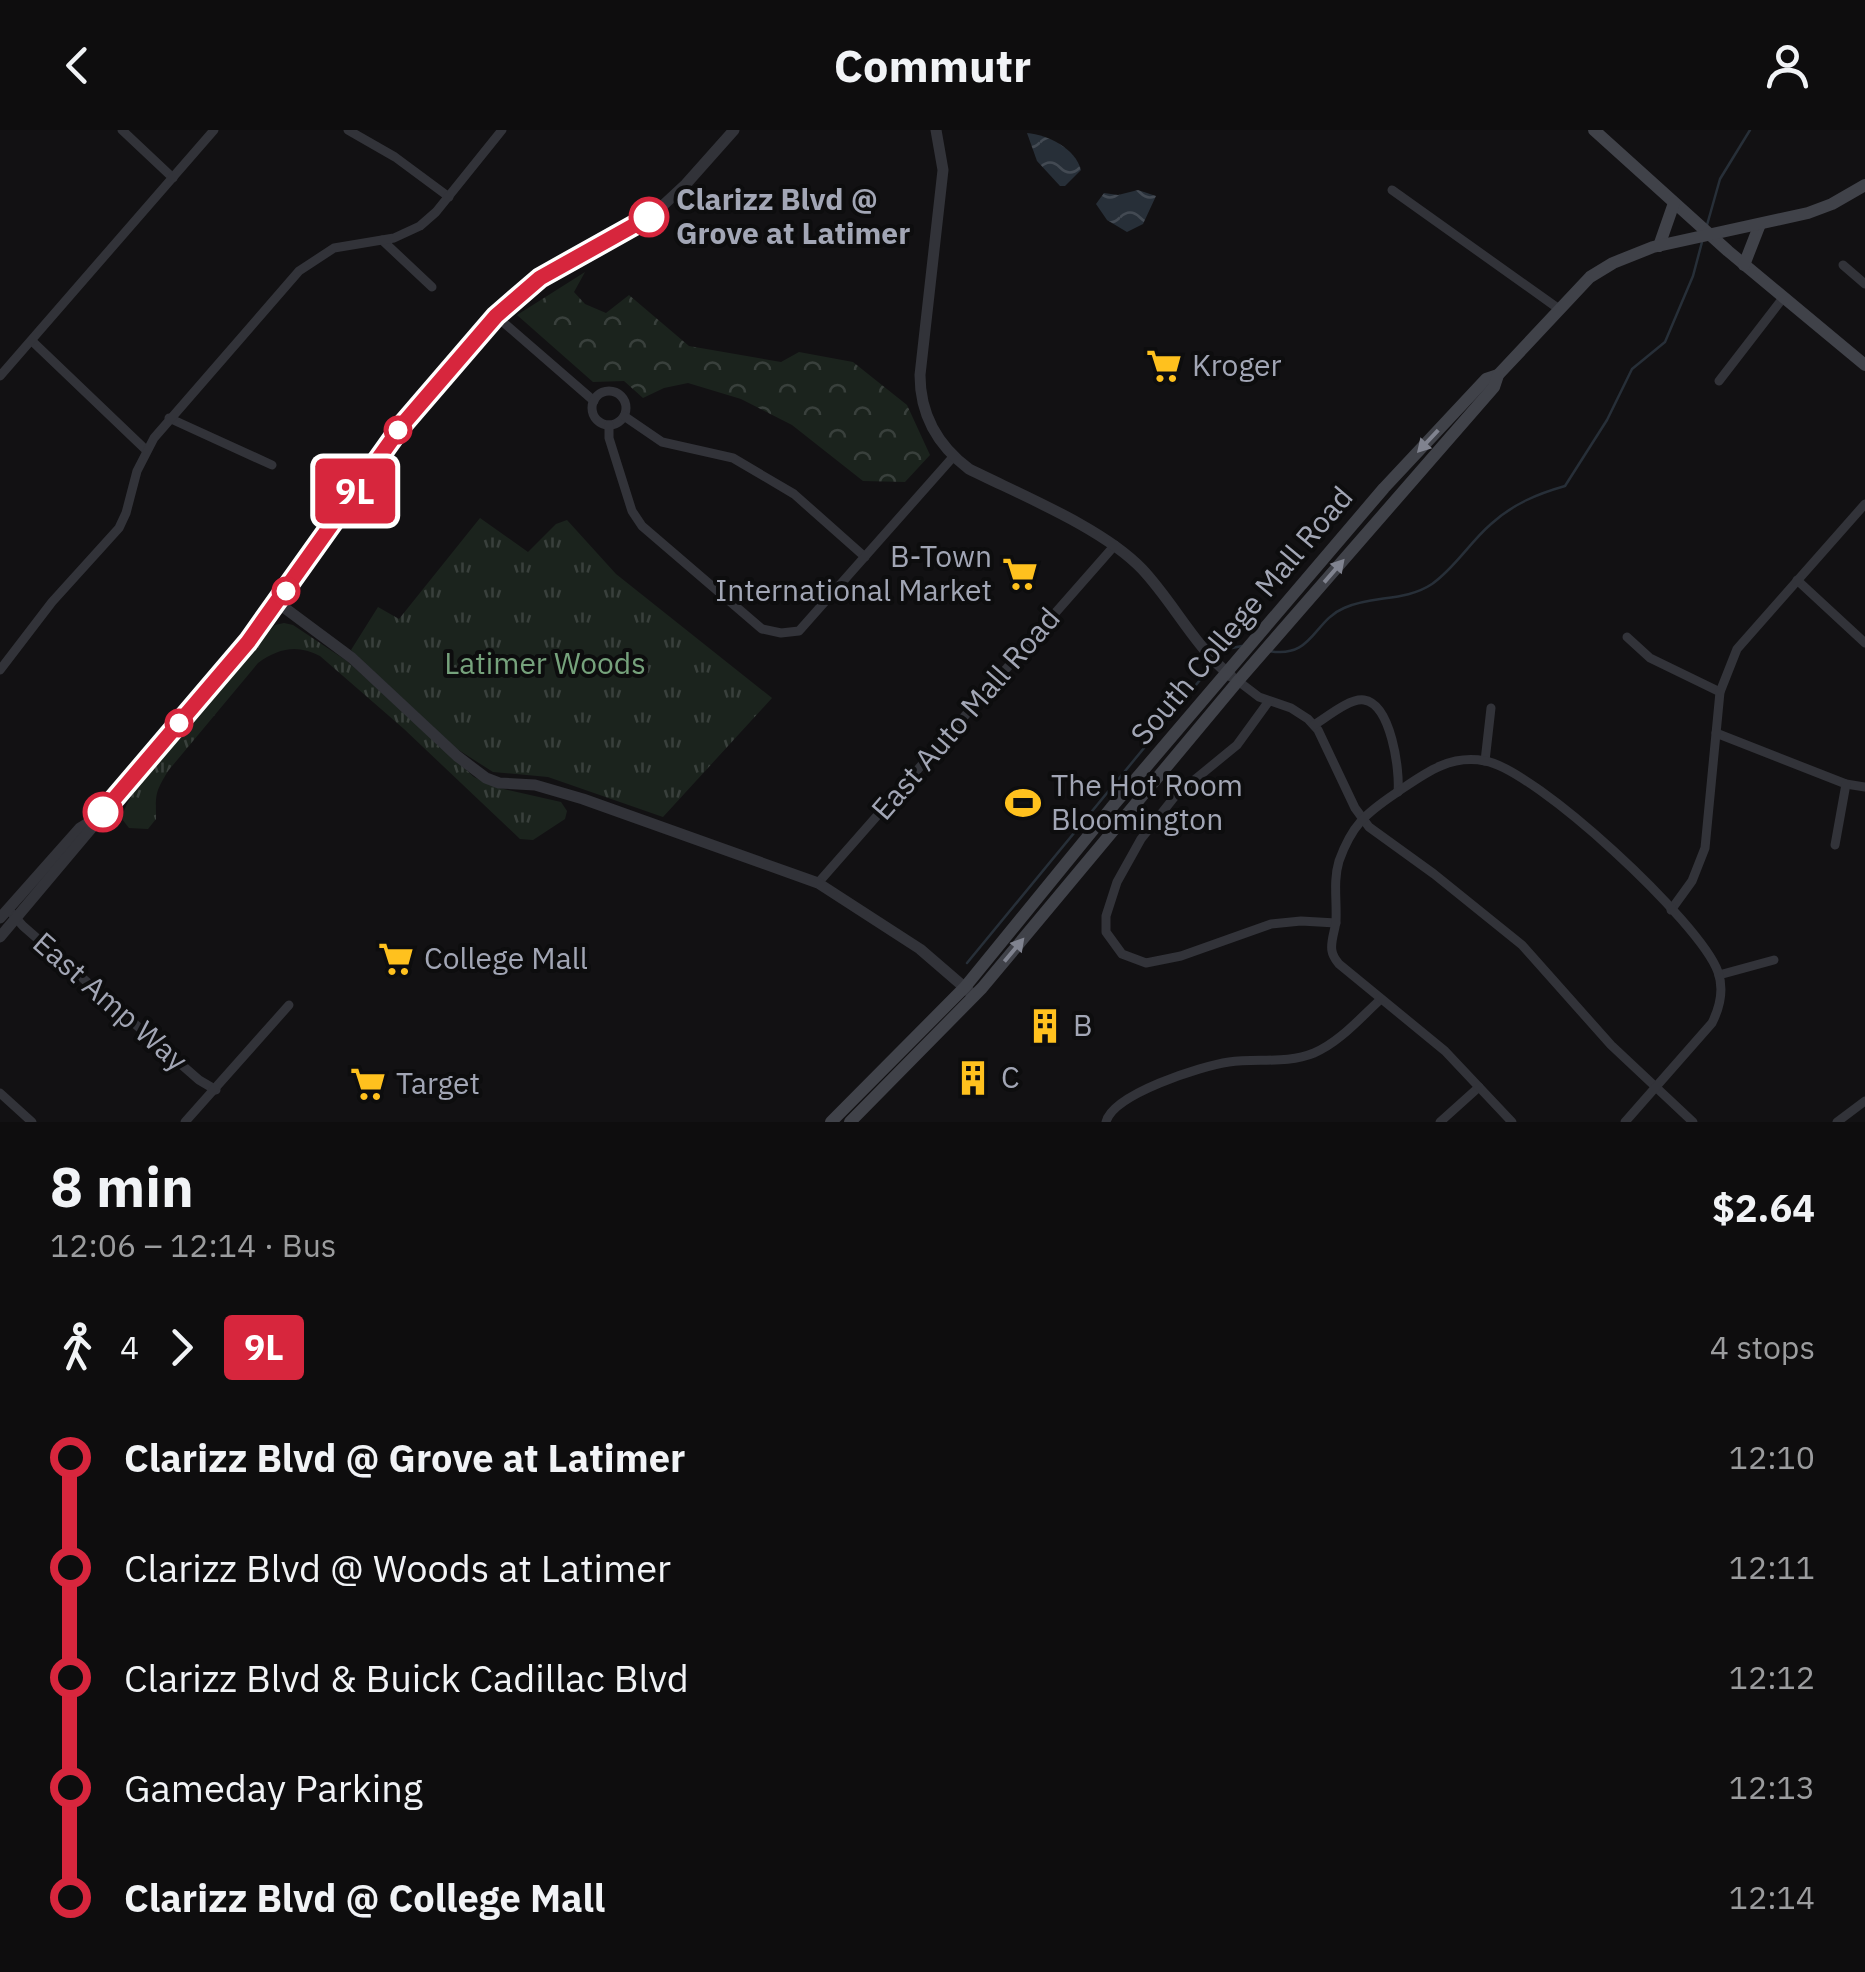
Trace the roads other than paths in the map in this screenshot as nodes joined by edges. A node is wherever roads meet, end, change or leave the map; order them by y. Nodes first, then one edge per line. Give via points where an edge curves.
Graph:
1 (122, 130) edge
2 (214, 130) edge
3 (348, 130) edge
4 (502, 130) edge
5 (734, 130) edge
6 (936, 130) edge
7 (1594, 130) edge
8 (173, 178) junction
9 (1865, 185) edge
10 (1392, 190) dead end
11 (449, 197) junction
12 (1674, 203) junction
13 (1760, 224) junction
14 (1713, 236) junction
15 (382, 240) junction
16 (1659, 246) junction
17 (1744, 265) junction
18 (1843, 265) dead end
19 (1865, 284) edge
20 (432, 287) dead end
21 (1783, 298) junction
22 (1559, 308) junction
23 (496, 316) junction
24 (32, 342) junction
25 (1865, 366) edge
26 (1498, 375) junction
27 (0, 376) edge
28 (1719, 381) dead end
29 (594, 400) junction
30 (624, 416) junction
31 (169, 418) junction
32 (610, 425) junction
33 (146, 450) junction
34 (953, 457) junction
35 (272, 465) dead end
36 (1384, 488) junction
37 (1396, 499) junction
38 (1865, 504) edge
39 (1114, 544) junction
40 (865, 557) junction
41 (1797, 580) junction
42 (278, 602) junction
43 (1626, 636) dead end
44 (1865, 643) edge
45 (1224, 669) junction
46 (0, 670) edge
47 (1720, 692) junction
48 (1269, 700) junction
49 (1492, 708) dead end
50 (1314, 725) junction
51 (1716, 734) junction
52 (1485, 761) junction
53 (1846, 784) junction
54 (1865, 787) edge
55 (1398, 792) junction
56 (1111, 808) junction
57 (1361, 818) junction
58 (1123, 819) junction
59 (1836, 845) dead end
60 (818, 883) junction
61 (1671, 910) junction
62 (8, 915) edge
63 (1336, 923) junction
64 (0, 937) edge
65 (1774, 960) dead end
66 (1719, 975) junction
67 (970, 992) junction
68 (1381, 998) junction
69 (289, 1005) dead end
70 (1479, 1087) junction
71 (1656, 1087) junction
72 (216, 1090) junction
73 (0, 1094) edge
74 (1865, 1101) edge
75 (32, 1122) edge
76 (185, 1122) edge
77 (831, 1122) edge
78 (850, 1122) edge
79 (1106, 1122) edge
80 (1440, 1122) edge
81 (1512, 1122) edge
82 (1625, 1122) edge
83 (1693, 1122) edge
84 (1837, 1122) edge

1 - 8 street
2 - 8 street
3 - 11 street
4 - 11 street
5 - 23 street via 658,210 540,278
6 - 34 street via 944,170 920,386 929,423
7 - 12 main road
8 - 24 street
9 - 13 main road, South College Mall Road via 1832,204
10 - 22 street
11 - 15 street via 420,226
12 - 14 main road
12 - 16 main road
13 - 14 main road, South College Mall Road
13 - 17 main road
14 - 16 main road, South College Mall Road
14 - 17 main road
15 - 20 street
15 - 31 street via 334,248 305,266
16 - 22 main road, South College Mall Road via 1612,263
17 - 21 main road
18 - 19 street
21 - 25 main road
21 - 28 street
22 - 26 main road, South College Mall Road
23 - 29 street
23 - 42 street via 403,424
24 - 27 street
24 - 33 street
26 -> 36 main road, South College Mall Road via 1486,379
26 - 37 main road, South College Mall Road
29 - 30 street via 601,392 618,392
29 - 32 street via 595,418
30 - 32 street
30 - 40 street via 662,442 733,458 794,494
31 - 33 street
31 - 35 street
32 - 40 street via 632,511 642,526 762,629 799,631
33 - 46 street via 119,528
34 - 39 street
34 - 40 street
36 - 37 main road
36 - 45 main road, South College Mall Road
45 -> 37 main road, South College Mall Road via 1257,660
38 - 41 street
39 - 45 street
39 - 60 street, East Auto Mall Road
41 - 44 street
41 - 47 street via 1737,649
42 - 60 street via 352,658 486,778 582,799
42 - 62 street
43 - 47 street via 1650,658
45 - 48 street
45 - 56 main road, South College Mall Road
45 - 58 main road, South College Mall Road
47 - 51 street
48 - 50 street
48 - 63 street via 1238,745 1176,795 1133,850 1113,893 1106,932 1122,954 1146,963 1271,924
49 - 52 street
50 - 55 street via 1356,700 1374,704 1393,742
50 - 57 street
51 - 53 street
51 - 61 street via 1705,848
52 - 55 street via 1444,763
52 - 61 street via 1517,774 1614,850
53 - 54 street
53 - 59 street
55 - 57 street
56 - 58 street
56 - 67 main road, South College Mall Road
57 - 63 street via 1336,873
57 - 71 street via 1522,945
67 -> 58 main road, South College Mall Road
60 - 67 street via 920,949
61 - 66 street
62 - 64 street
62 - 72 street, East Amp Way
63 - 68 street via 1334,957
65 - 66 street
66 - 71 street via 1720,1005 1712,1023
67 - 77 main road, South College Mall Road
67 - 78 main road, South College Mall Road
68 - 70 street
68 - 79 street via 1312,1054 1221,1063 1165,1081 1118,1105
69 - 72 street
70 - 80 street
70 - 81 street
71 - 82 street
71 - 83 street
72 - 76 street
73 - 75 street
74 - 84 street

